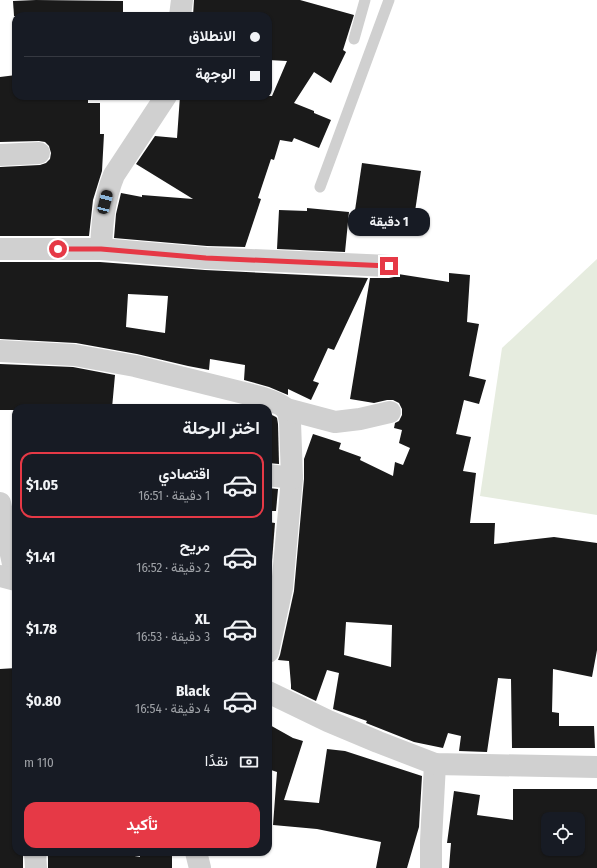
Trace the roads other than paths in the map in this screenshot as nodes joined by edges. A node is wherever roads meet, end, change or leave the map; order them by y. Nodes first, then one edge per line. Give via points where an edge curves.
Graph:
1 (182, 0) edge
2 (365, 0) edge
3 (389, 0) edge
4 (180, 12) edge
5 (354, 39) dead end
6 (163, 100) edge
7 (39, 153) dead end
8 (0, 155) edge
9 (320, 187) dead end
10 (0, 249) edge
11 (101, 249) junction
12 (389, 266) dead end
13 (0, 351) edge
14 (286, 409) junction
15 (390, 412) dead end
16 (272, 476) edge
17 (292, 478) junction
18 (0, 503) edge
19 (12, 560) edge
20 (0, 576) edge
21 (12, 578) edge
22 (272, 634) edge
23 (272, 694) edge
24 (435, 764) junction
25 (597, 767) edge
26 (35, 856) edge
27 (197, 856) edge
28 (36, 868) edge
29 (200, 868) edge
30 (431, 868) edge

1 - 4 street
2 - 5 lane
3 - 9 lane
6 - 11 street via 109,186 102,224
7 - 8 street
10 - 11 street
11 - 12 street via 206,258
13 - 14 street via 74,355 135,366 252,395
14 - 15 street via 335,422
14 - 17 street via 290,422
16 - 17 street
17 - 22 street via 282,588
18 - 19 street
20 - 21 street
23 - 24 street via 328,721
24 - 25 street
24 - 30 street
26 - 28 street
27 - 29 street

